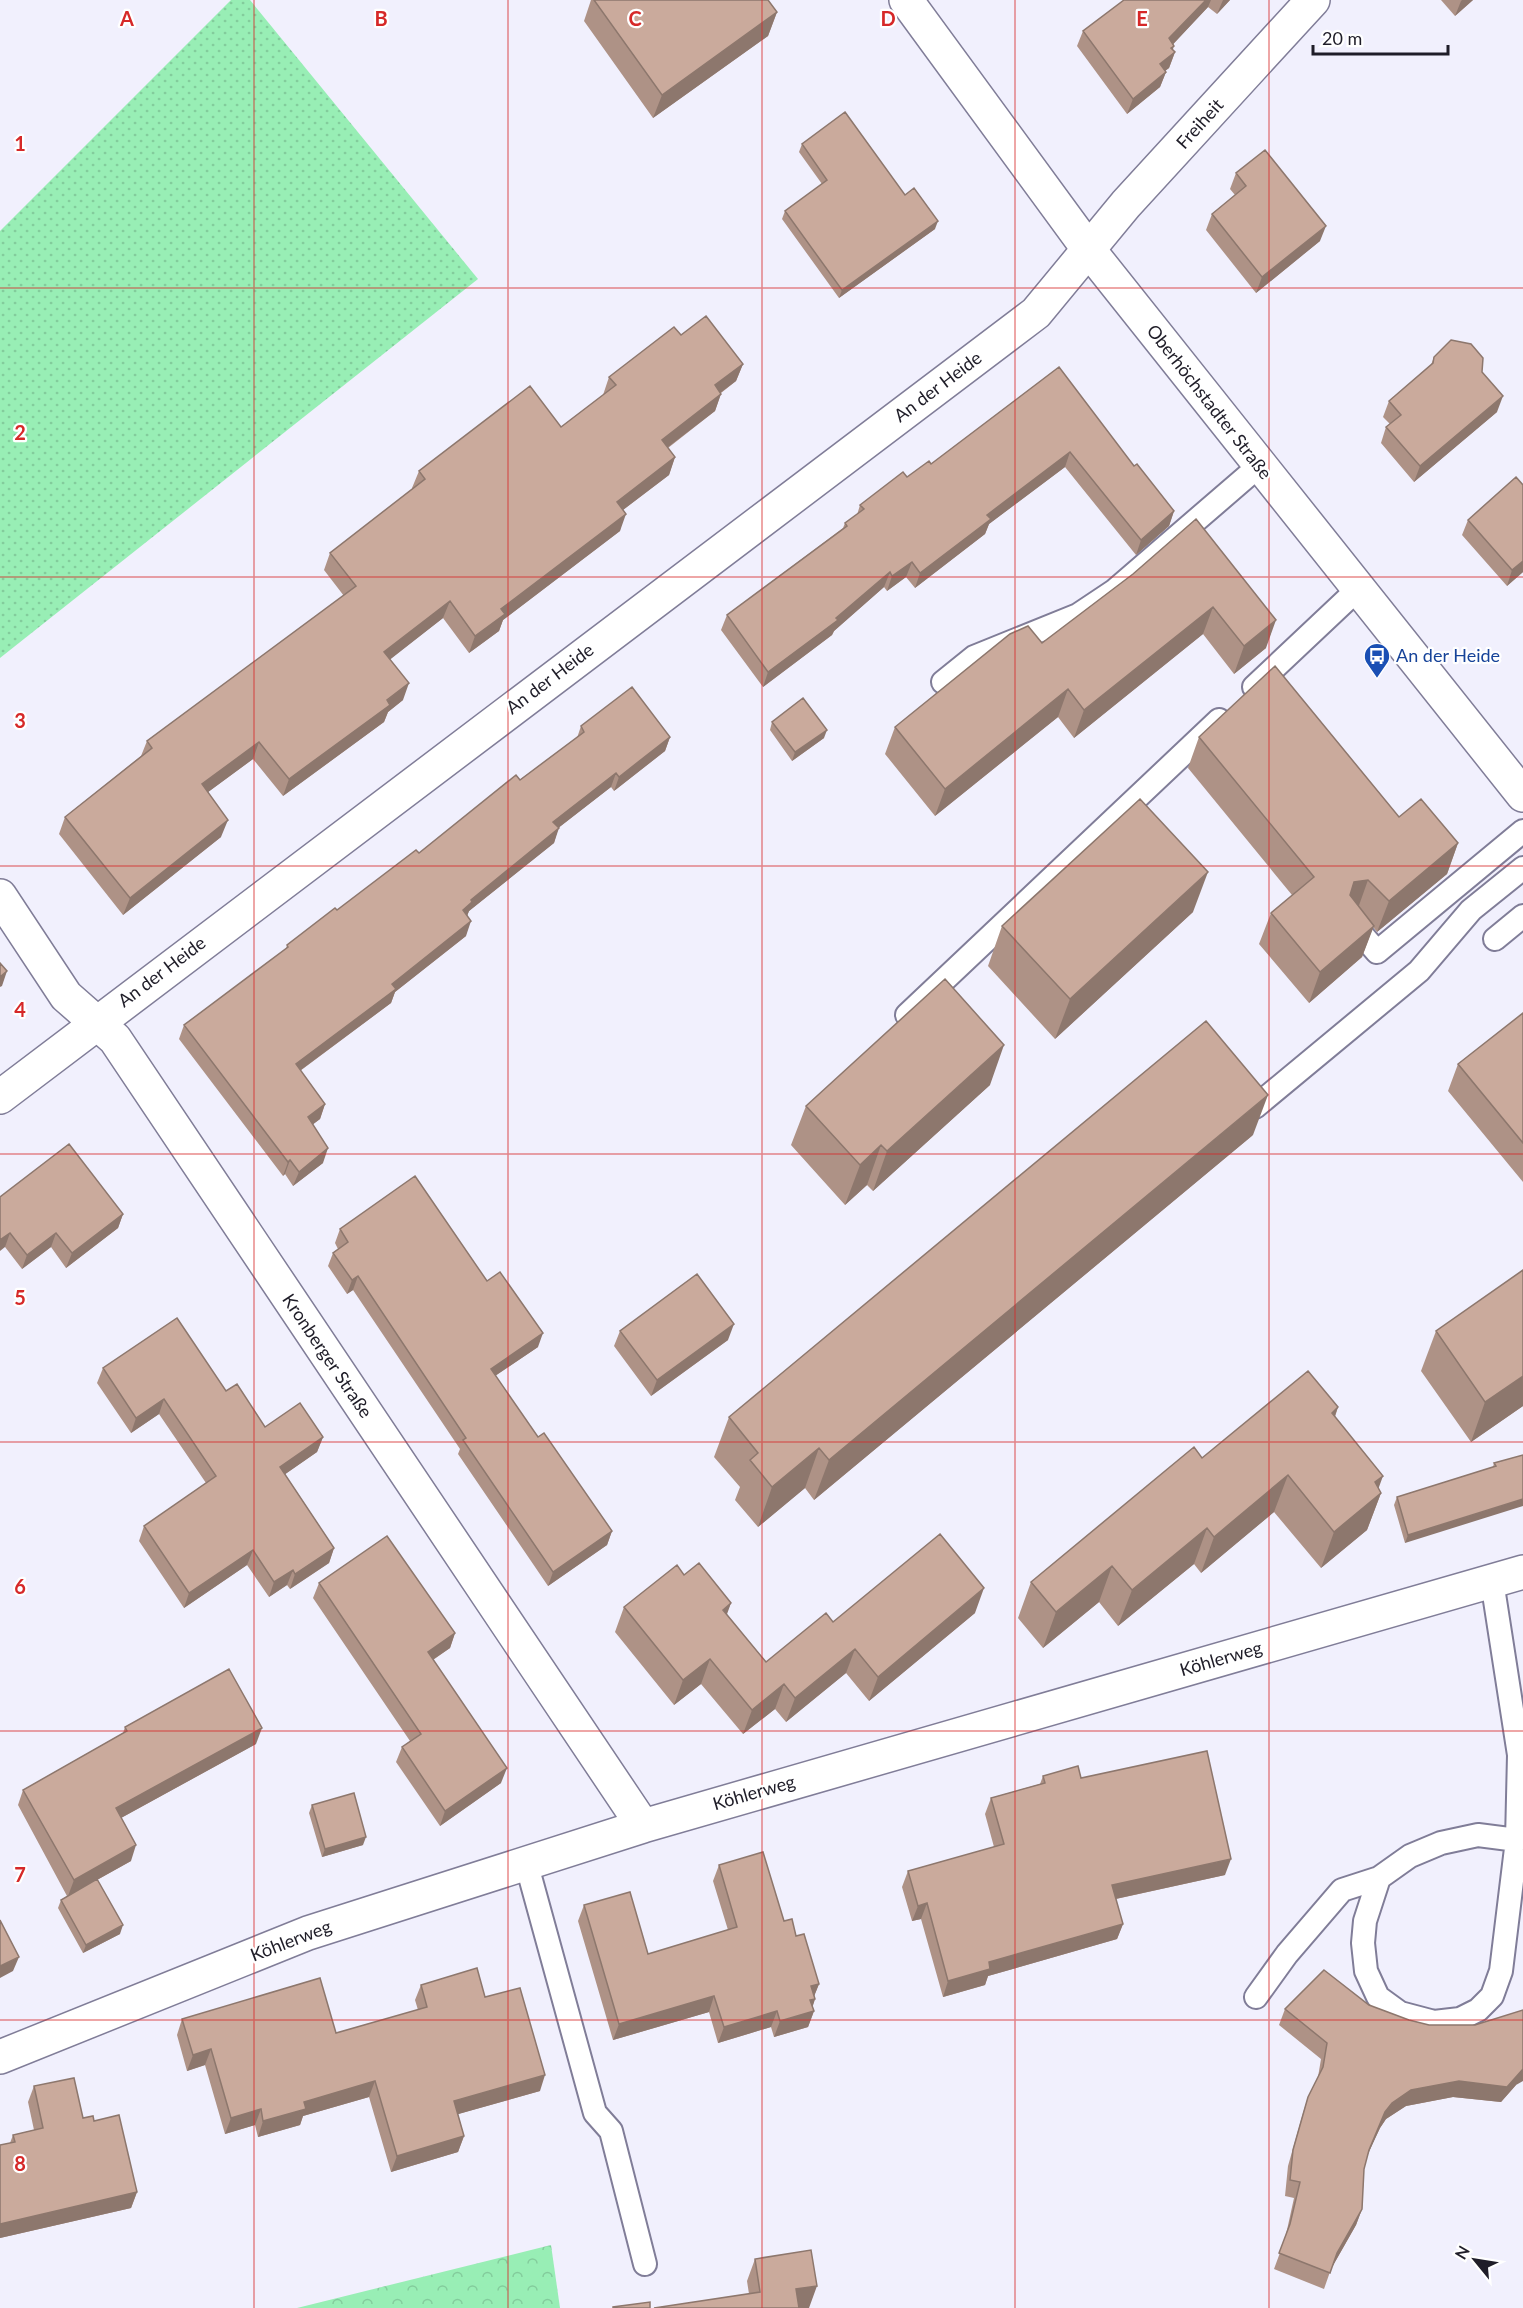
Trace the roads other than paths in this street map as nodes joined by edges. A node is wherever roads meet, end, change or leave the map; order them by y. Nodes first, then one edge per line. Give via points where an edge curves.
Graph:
1 (906, 0) edge
2 (1313, 0) edge
3 (1089, 250) junction
4 (1259, 466) junction
5 (1358, 589) junction
6 (943, 682) dead end
7 (1523, 795) edge
8 (1523, 831) edge
9 (1523, 868) edge
10 (0, 896) edge
11 (1523, 916) edge
12 (1352, 923) edge
13 (1495, 939) dead end
14 (96, 1022) junction
15 (890, 1030) edge
16 (0, 1097) edge
17 (1255, 1107) edge
18 (1508, 1576) edge
19 (643, 1826) junction
20 (1517, 1840) junction
21 (526, 1862) junction
22 (1379, 1878) junction
23 (1256, 1997) dead end
24 (0, 2057) edge
25 (645, 2264) dead end

1 - 3 street, Oberhöchstadter Straße
2 - 3 street, Freiheit via 1126,204
3 - 4 street, Oberhöchstadter Straße
3 - 14 street, An der Heide via 1036,313
4 - 5 street, Oberhöchstadter Straße
4 - 6 lane via 1114,591 1078,615 974,657
5 - 7 street, Oberhöchstadter Straße
5 - 15 lane
8 - 12 lane via 1377,952
9 - 17 lane via 1471,910 1419,971
10 - 14 street, Kronberger Straße via 66,996
11 - 13 lane
14 - 16 street, An der Heide
14 - 19 street, Kronberger Straße via 128,1059
18 - 19 street, Köhlerweg
18 - 20 lane via 1519,1755
19 - 21 street, Köhlerweg
20 - 22 lane via 1478,1835 1441,1843 1410,1856
20 - 22 lane via 1501,1971 1492,1996 1478,2010 1460,2019 1434,2022 1400,2013 1378,1997 1366,1971 1363,1943 1365,1921
21 - 24 street, Köhlerweg via 308,1933
21 - 25 lane via 595,2113 611,2131
22 - 23 lane via 1342,1890

